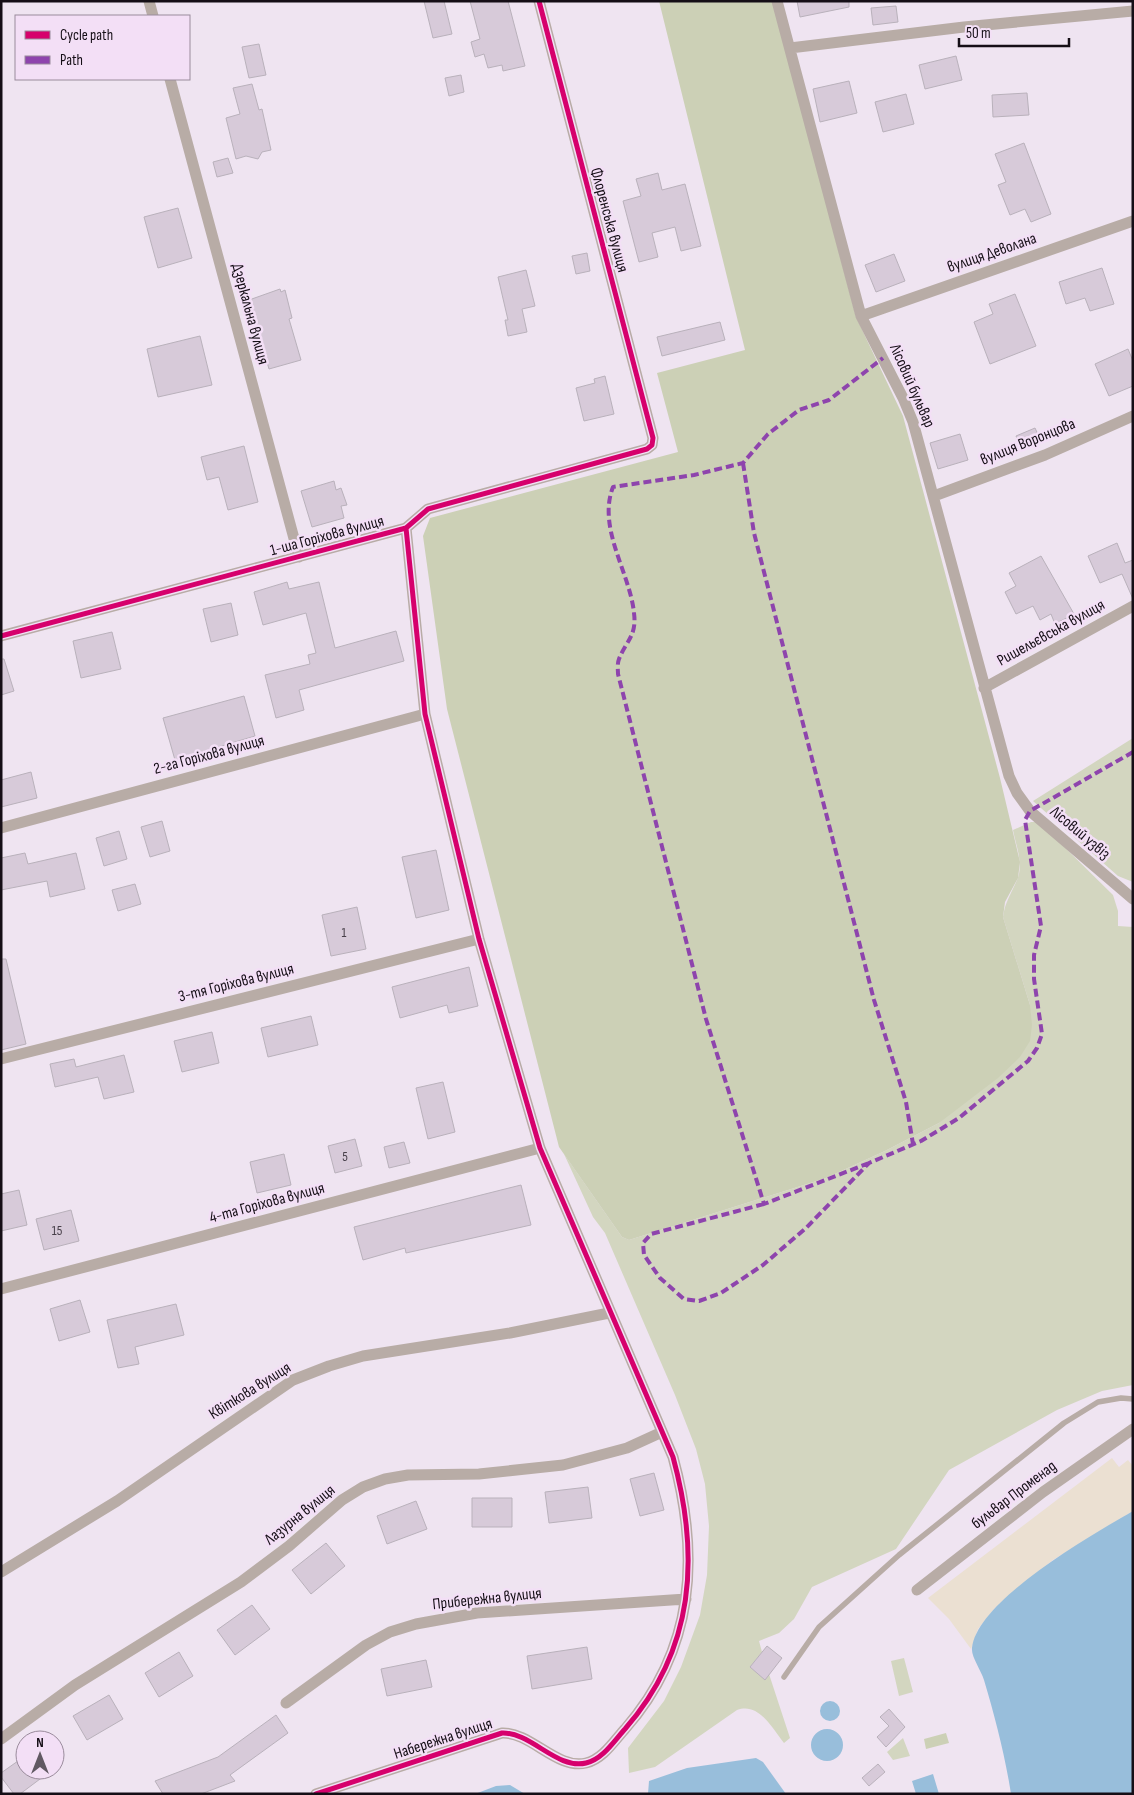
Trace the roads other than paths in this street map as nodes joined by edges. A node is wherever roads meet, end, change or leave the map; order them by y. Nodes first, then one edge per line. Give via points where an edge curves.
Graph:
1 (149, 1) edge
2 (539, 1) edge
3 (777, 1) edge
4 (1133, 11) edge
5 (153, 15) edge
6 (790, 48) junction
7 (170, 80) edge
8 (1133, 221) edge
9 (861, 316) junction
10 (1133, 416) edge
11 (652, 445) joint
12 (934, 496) junction
13 (406, 528) junction
14 (299, 557) junction
15 (1133, 606) edge
16 (1, 636) edge
17 (984, 688) junction
18 (425, 714) junction
19 (1030, 811) joint
20 (1, 828) edge
21 (1133, 898) edge
22 (479, 939) junction
23 (1, 1059) edge
24 (540, 1148) junction
25 (1, 1289) edge
26 (609, 1313) junction
27 (1133, 1399) edge
28 (1133, 1429) edge
29 (662, 1432) junction
30 (1, 1572) edge
31 (917, 1590) dead end
32 (686, 1599) junction
33 (784, 1677) dead end
34 (286, 1703) dead end
35 (1, 1739) edge
36 (316, 1794) edge

1 - 5 street
2 - 11 street, Флоренська вулиця via 653,438
3 - 6 street, Лісовий бульвар
4 - 6 street
6 - 9 street, Лісовий бульвар
7 - 14 street, Дзеркальна вулиця
8 - 9 street, вулиця Деволана
9 - 12 street, Лісовий бульвар via 913,422
10 - 12 street, вулиця Воронцова via 1044,455
11 - 13 street, 1-ша Горіхова вулиця via 428,509
12 - 17 street, Лісовий бульвар
13 - 14 street, 1-ша Горіхова вулиця
13 - 18 street, Набережна вулиця
14 - 16 street, 1-ша Горіхова вулиця
15 - 17 street, Ришельєвська вулиця
17 - 19 street, Лісовий бульвар via 1010,776 1017,794
18 - 20 street, 2-га Горіхова вулиця
18 - 22 street, Набережна вулиця
19 - 21 street, Лісовий узвіз
22 - 23 street, 3-тя Горіхова вулиця
22 - 24 street, Набережна вулиця
24 - 25 street, 4-та Горіхова вулиця
24 - 26 street, Набережна вулиця
26 - 29 street, Набережна вулиця
26 - 30 street, Квіткова вулиця via 510,1333 363,1356 293,1380 117,1501
27 - 33 lane via 1098,1402 1064,1423 899,1555 826,1621
28 - 31 street, бульвар Променад via 1043,1492
29 - 32 street, Набережна вулиця via 673,1458 686,1511 689,1546
29 - 35 street, Лазурна вулиця via 627,1448 562,1465 489,1474 408,1474 363,1488 342,1500 241,1582 75,1685
32 - 34 street, Прибережна вулиця via 477,1613 416,1624 390,1632 366,1645
32 - 36 street, Набережна вулиця via 675,1643 652,1696 600,1756 584,1764 568,1761 512,1732 502,1733

